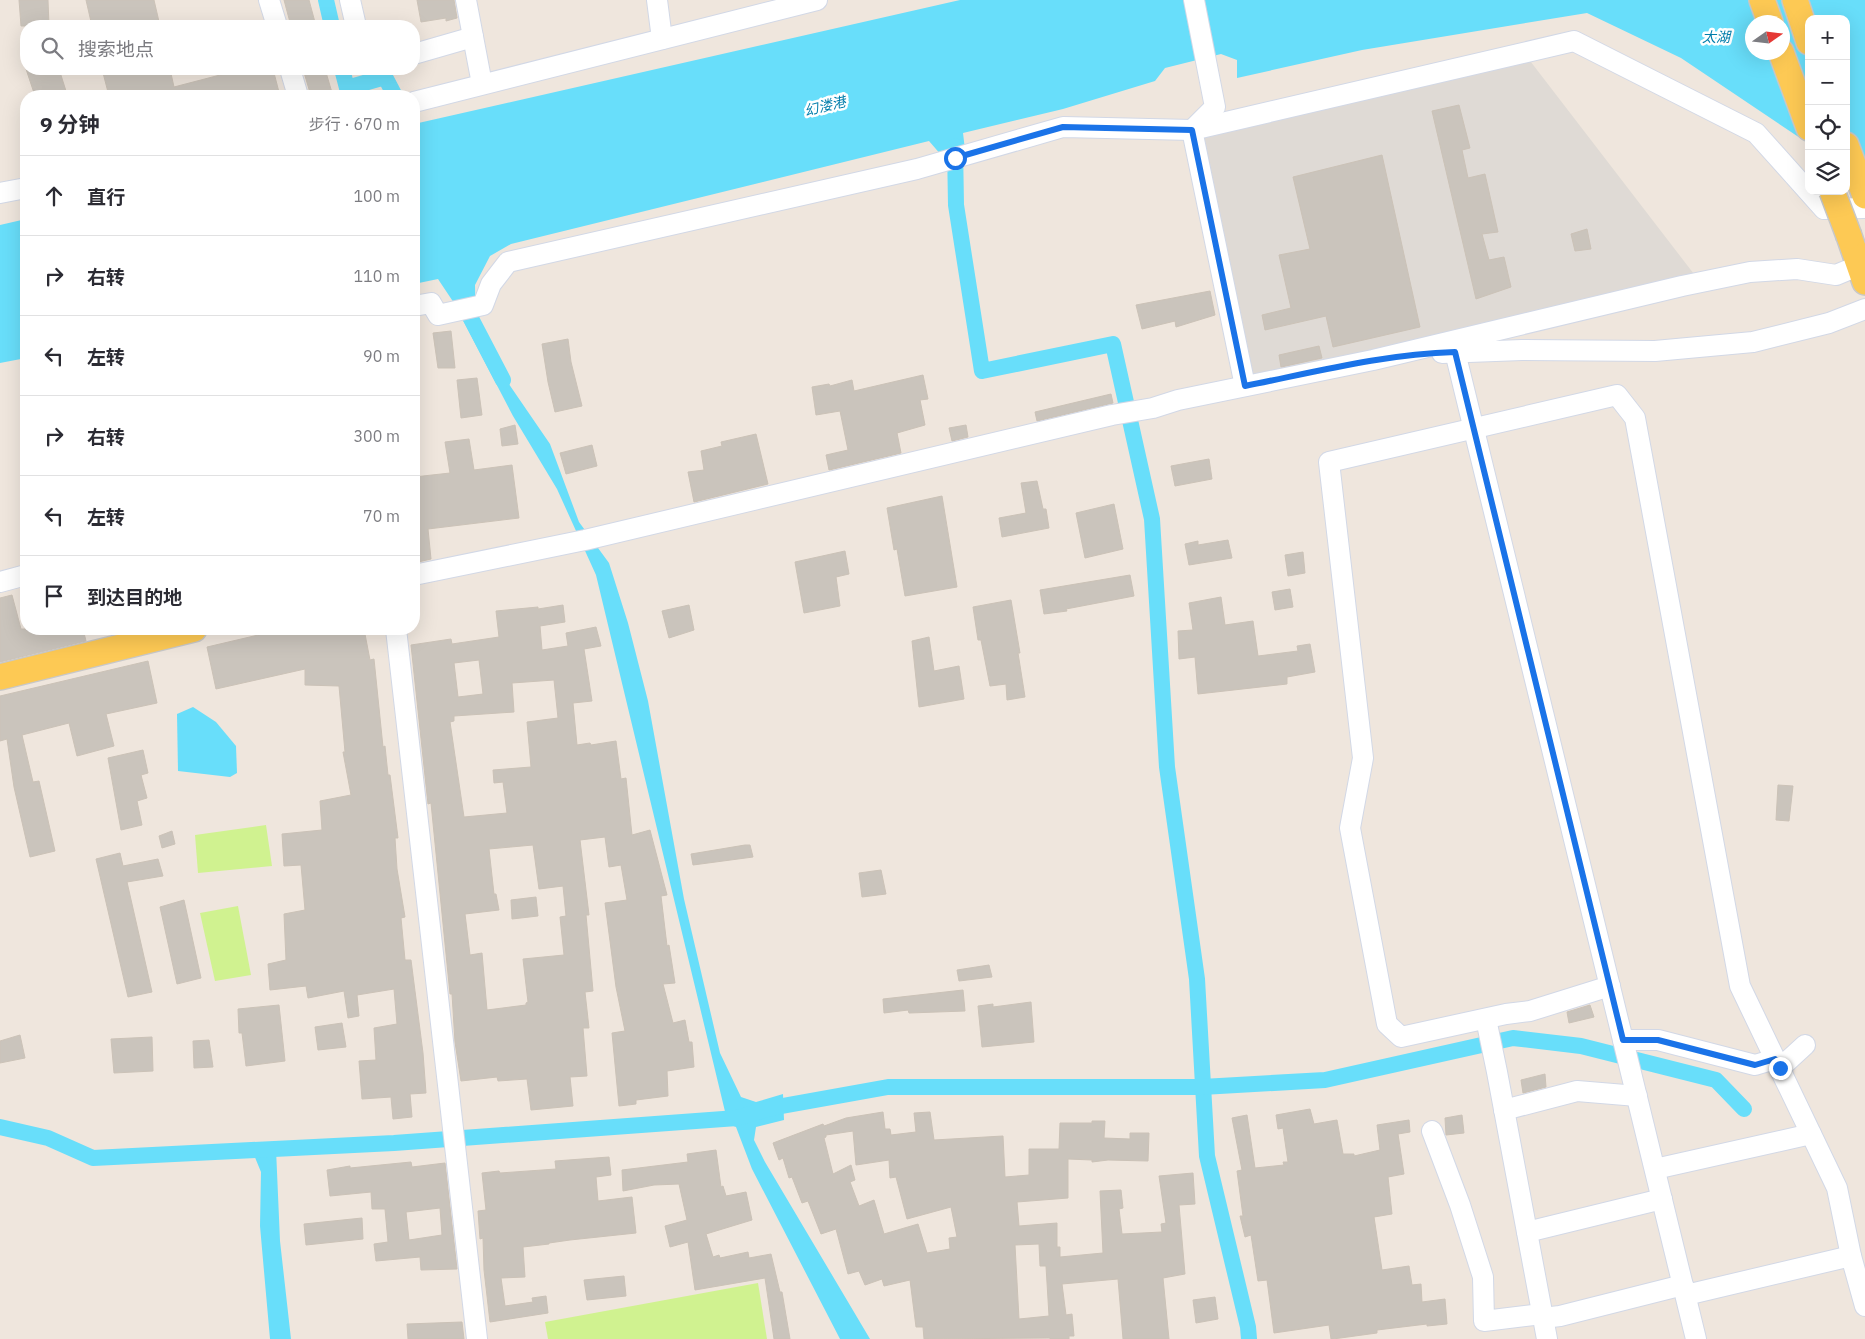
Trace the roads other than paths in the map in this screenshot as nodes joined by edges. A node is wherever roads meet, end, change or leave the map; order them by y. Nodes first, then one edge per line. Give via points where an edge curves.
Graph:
1 (269, 0) edge
2 (350, 0) edge
3 (466, 0) edge
4 (657, 0) edge
5 (817, 0) edge
6 (1194, 0) edge
7 (1762, 0) edge
8 (1795, 0) edge
9 (1767, 15) edge
10 (275, 20) edge
11 (355, 20) edge
12 (1805, 30) edge
13 (473, 36) junction
14 (662, 39) junction
15 (420, 52) edge
16 (1784, 60) edge
17 (292, 75) edge
18 (482, 84) junction
19 (296, 90) edge
20 (420, 100) edge
21 (1805, 117) edge
22 (1192, 130) junction
23 (1848, 150) edge
24 (20, 189) edge
25 (0, 193) edge
26 (1834, 195) edge
27 (1865, 196) edge
28 (1865, 208) edge
29 (1863, 270) edge
30 (420, 305) edge
31 (1865, 309) edge
32 (1455, 352) junction
33 (1373, 360) junction
34 (1245, 386) junction
35 (1473, 428) junction
36 (420, 574) edge
37 (20, 577) edge
38 (0, 582) edge
39 (162, 635) edge
40 (397, 635) edge
41 (0, 677) edge
42 (1610, 986) junction
43 (1486, 1019) junction
44 (1623, 1040) junction
45 (1805, 1045) dead end
46 (1777, 1064) junction
47 (1637, 1096) junction
48 (1504, 1110) junction
49 (1432, 1131) dead end
50 (1811, 1134) junction
51 (1655, 1169) junction
52 (1662, 1198) junction
53 (1527, 1232) junction
54 (1852, 1256) junction
55 (1684, 1290) junction
56 (1865, 1306) edge
57 (1542, 1316) junction
58 (477, 1339) edge
59 (1547, 1339) edge
60 (1696, 1339) edge

1 - 10 street
2 - 11 street
3 - 13 street
4 - 14 street
5 - 14 street
6 - 22 street via 1215,107
7 - 9 main road
8 - 12 main road
13 - 15 street
13 - 18 street
14 - 18 street
16 - 21 main road
17 - 19 street
18 - 20 street
22 - 28 street via 1574,41 1756,133 1824,209
22 - 30 street via 1063,127 917,169 508,262 491,284 483,305 438,315 431,303
22 - 34 street
23 - 27 main road
24 - 25 street
26 - 29 main road, bridge
29 - 33 street via 1836,275 1797,269 1750,272
31 - 32 street via 1829,323 1753,342 1655,351
32 - 33 street
32 - 35 street
33 - 34 street
34 - 36 street via 585,540
35 - 42 street
35 - 43 street via 1329,462 1363,758 1350,828 1387,1024 1401,1037
35 - 46 street via 1618,395 1635,418 1740,986
37 - 38 street
39 - 41 main road
40 - 58 street
42 - 43 street via 1530,1011
42 - 44 street
43 - 48 street
44 - 46 street via 1658,1040 1755,1065
44 - 47 street
45 - 46 street
46 - 50 street
47 - 48 street via 1577,1091
47 - 51 street
48 - 53 street
49 - 57 street via 1483,1277 1484,1321
50 - 51 street
50 - 54 street via 1837,1188
51 - 52 street
52 - 53 street
52 - 55 street
53 - 57 street
54 - 55 street
54 - 56 street
55 - 57 street via 1560,1316
55 - 60 street
57 - 59 street

